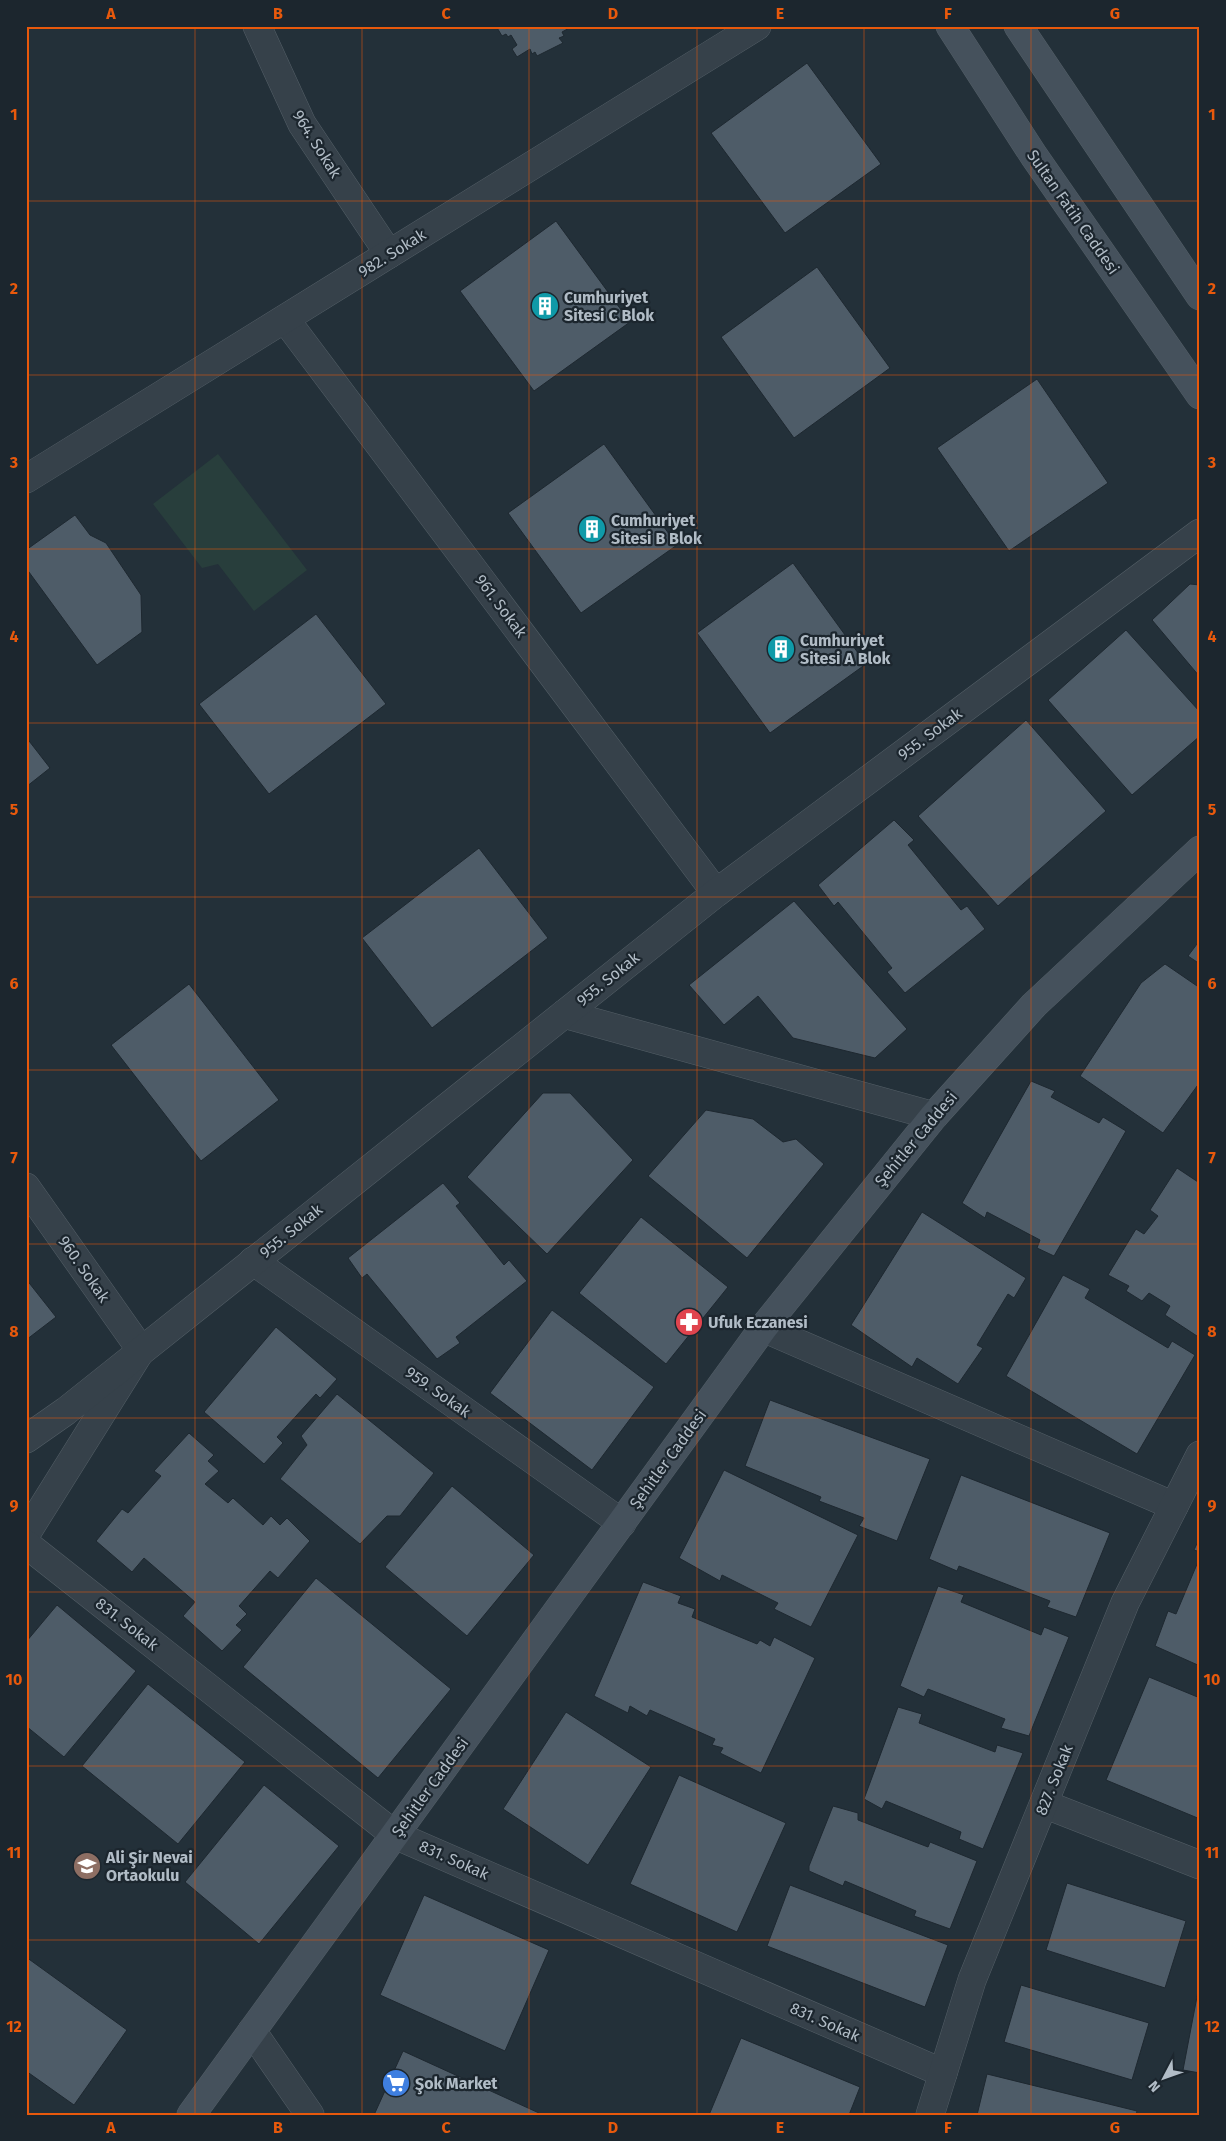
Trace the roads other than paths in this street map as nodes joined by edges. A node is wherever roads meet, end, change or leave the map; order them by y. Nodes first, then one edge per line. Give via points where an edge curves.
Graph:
1 (257, 26) edge
2 (757, 26) edge
3 (950, 26) edge
4 (1018, 26) edge
5 (390, 254) junction
6 (1200, 296) edge
7 (285, 319) junction
8 (1200, 394) edge
9 (26, 480) edge
10 (1200, 533) edge
11 (1200, 850) edge
12 (716, 893) junction
13 (564, 1014) junction
14 (934, 1116) junction
15 (26, 1187) edge
16 (253, 1261) junction
17 (763, 1328) junction
18 (142, 1350) junction
19 (26, 1439) edge
20 (1200, 1455) edge
21 (1174, 1506) junction
22 (622, 1523) junction
23 (26, 1534) edge
24 (26, 1544) edge
25 (1044, 1804) junction
26 (395, 1835) junction
27 (1200, 1865) edge
28 (252, 2031) junction
29 (943, 2073) junction
30 (191, 2115) edge
31 (310, 2115) edge
32 (930, 2115) edge

1 - 5 street, 964. Sokak via 302,124
2 - 5 street, 982. Sokak
3 - 8 street, Sultan Fatih Caddesi via 1034,156
4 - 6 street
5 - 7 street, 982. Sokak
7 - 9 street, 982. Sokak
7 - 12 street, 961. Sokak
10 - 12 street, 955. Sokak
11 - 14 street, Şehitler Caddesi via 1034,1005
12 - 13 street, 955. Sokak
13 - 14 street
13 - 16 street, 955. Sokak
14 - 17 street, Şehitler Caddesi
15 - 18 street, 960. Sokak
16 - 18 street, 955. Sokak
16 - 22 street, 959. Sokak
17 - 21 street
17 - 22 street, Şehitler Caddesi
18 - 19 street, 955. Sokak
18 - 23 street
20 - 21 street, 827. Sokak
21 - 25 street, 827. Sokak via 1124,1603
22 - 26 street, Şehitler Caddesi
24 - 26 street, 831. Sokak
25 - 27 street
25 - 29 street, 827. Sokak via 972,1980
26 - 28 street, Şehitler Caddesi
26 - 29 street, 831. Sokak
28 - 30 street, Şehitler Caddesi
28 - 31 street
29 - 32 street, 827. Sokak

